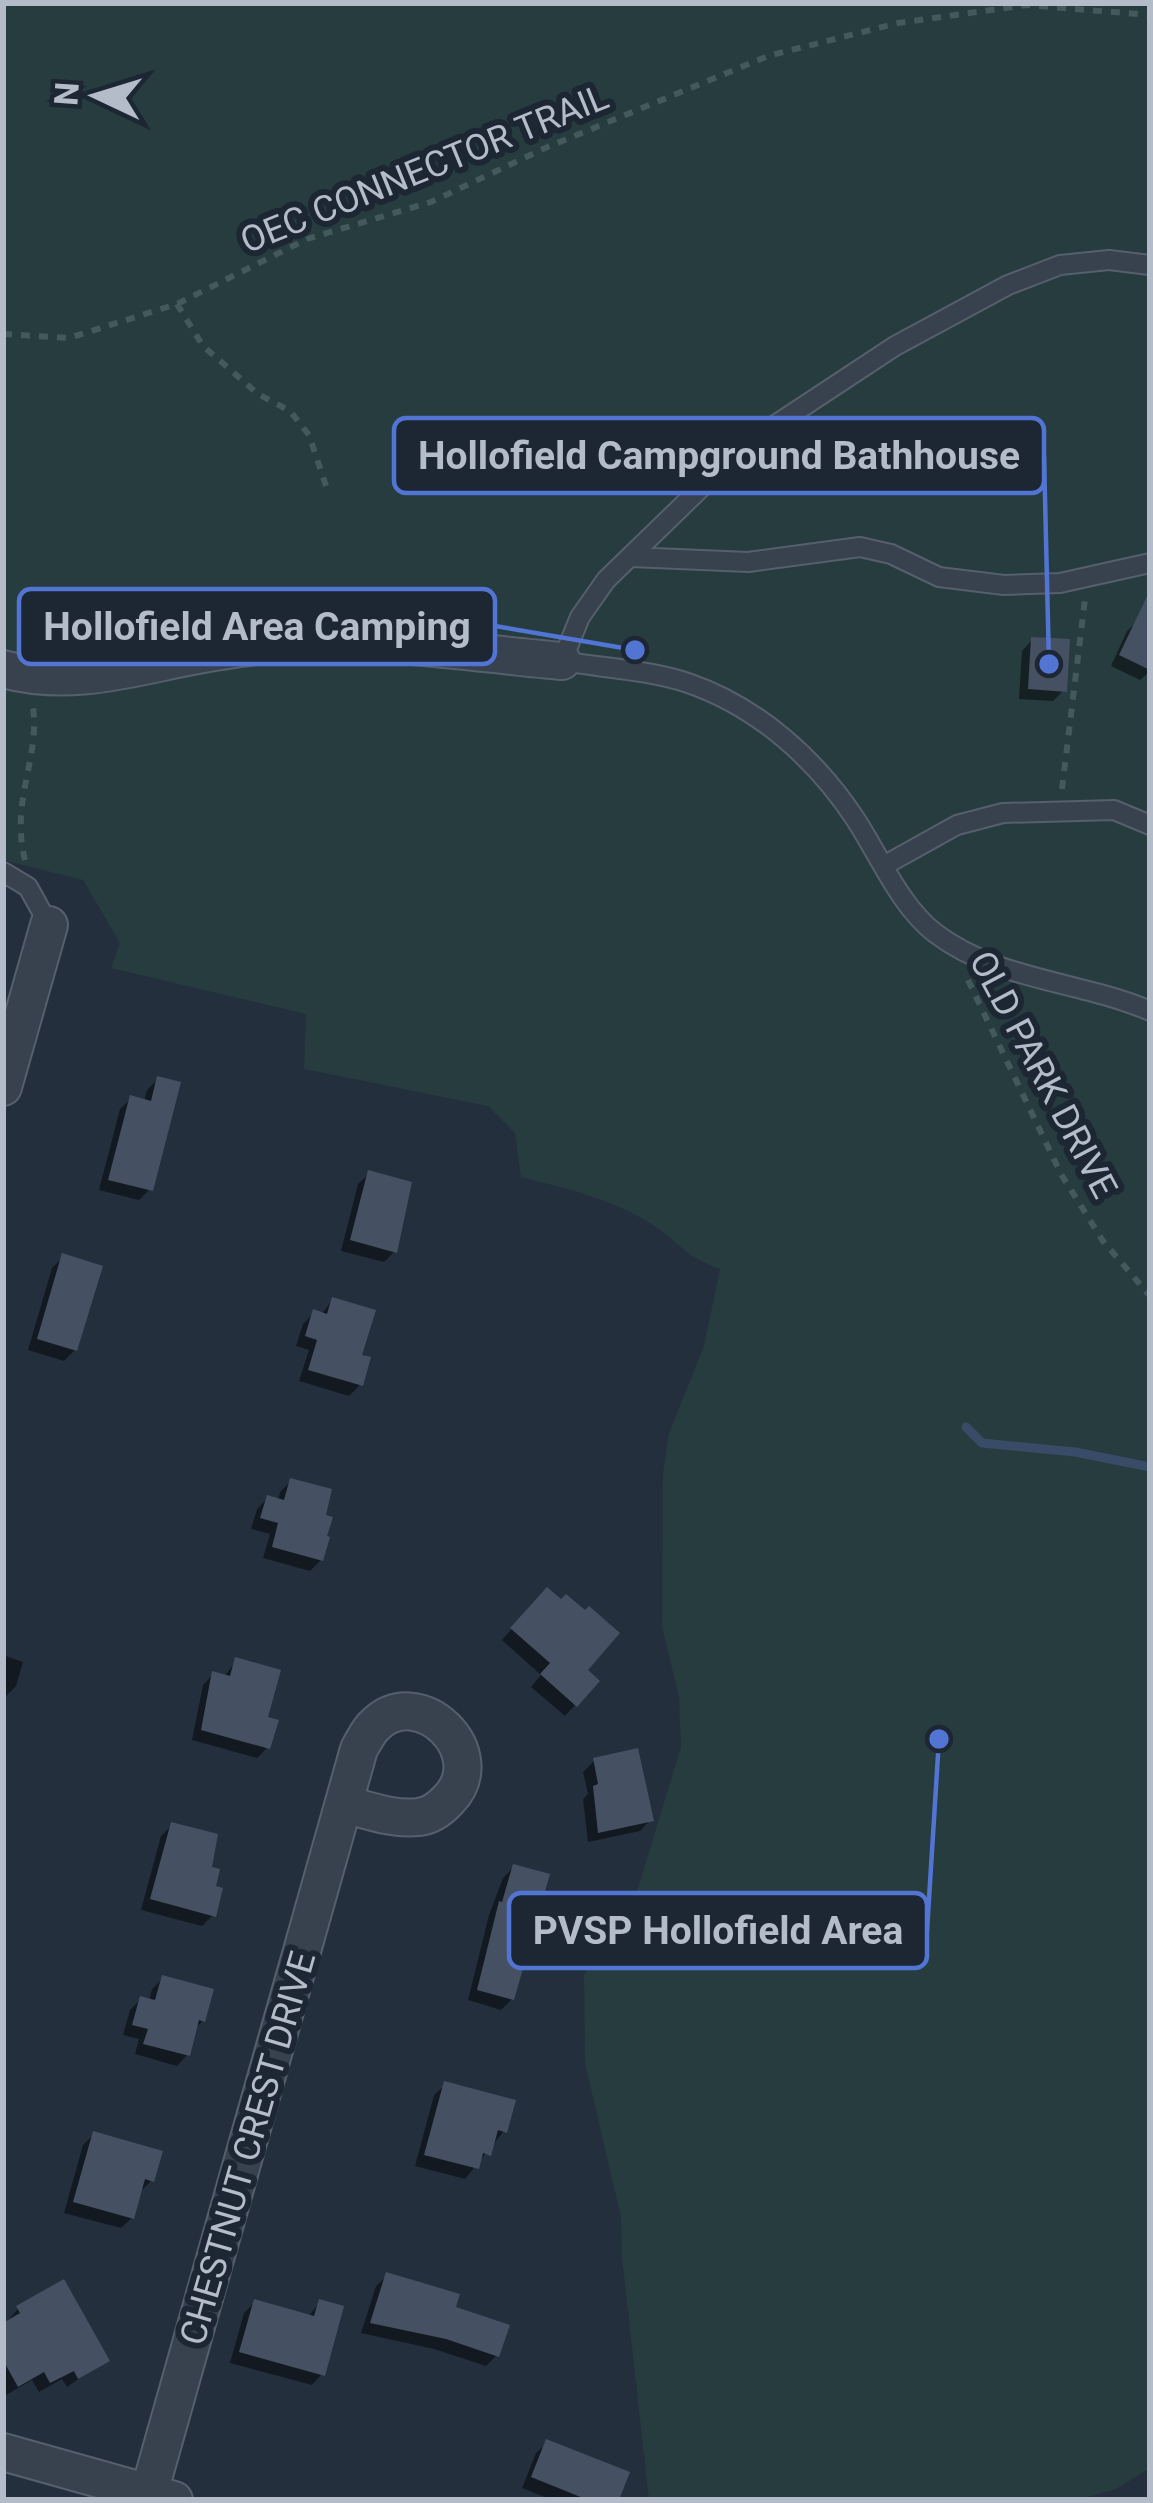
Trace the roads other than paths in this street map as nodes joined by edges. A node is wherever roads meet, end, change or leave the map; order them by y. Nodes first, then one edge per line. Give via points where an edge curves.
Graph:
1 (1150, 265) edge
2 (631, 556) junction
3 (1150, 563) edge
4 (562, 661) junction
5 (16, 673) edge
6 (1150, 825) edge
7 (886, 865) junction
8 (3, 872) edge
9 (49, 925) joint
10 (1150, 1011) edge
11 (3, 1087) edge
12 (344, 1804) junction
13 (3, 2452) edge
14 (157, 2498) edge

1 - 2 lane via 1060,266 895,346 745,445
2 - 3 lane via 748,562 860,547 939,577 1004,585 1060,583
2 - 4 lane via 580,616
4 - 5 street via 323,643 222,650 71,679
4 - 7 lane via 684,682 738,703 787,740
6 - 7 lane via 1114,810 1003,812 957,825
7 - 10 lane via 935,933 992,964
8 - 9 lane via 28,886
9 - 11 street
12 - 12 street, CHESTNUT CREST DRIVE via 359,1749 376,1724 395,1714 422,1713 446,1726 460,1748 463,1770 438,1811 398,1818
12 - 14 street, CHESTNUT CREST DRIVE
13 - 14 street

